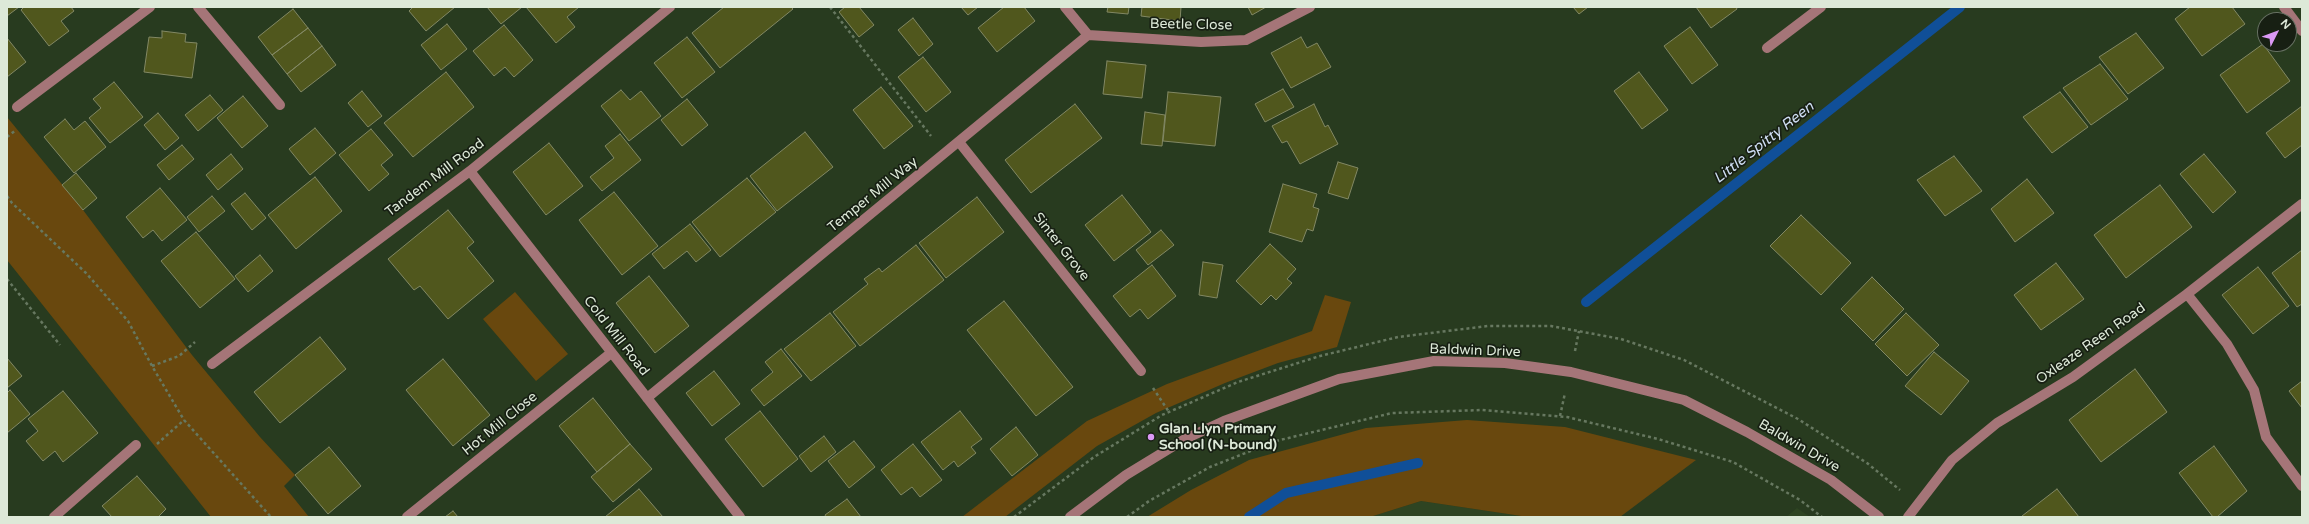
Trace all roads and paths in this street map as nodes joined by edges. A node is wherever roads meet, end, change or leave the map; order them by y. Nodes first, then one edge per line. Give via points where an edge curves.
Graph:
1 (150, 7) edge
2 (198, 7) edge
3 (670, 7) edge
4 (830, 7) edge
5 (1065, 7) edge
6 (1310, 7) edge
7 (1821, 7) edge
8 (2284, 7) edge
9 (2302, 31) edge
10 (1088, 35) junction
11 (1768, 48) dead end
12 (280, 105) dead end
13 (17, 107) dead end
14 (959, 142) junction
15 (945, 153) junction
16 (470, 171) junction
17 (7, 196) edge
18 (2302, 204) edge
19 (7, 279) edge
20 (2187, 294) junction
21 (195, 342) dead end
22 (60, 345) dead end
23 (611, 353) junction
24 (212, 364) dead end
25 (152, 366) junction
26 (1141, 371) joint
27 (647, 398) junction
28 (1169, 412) junction
29 (184, 420) junction
30 (136, 445) dead end
31 (156, 445) dead end
32 (2302, 486) edge
33 (1918, 504) junction
34 (54, 517) edge
35 (271, 517) edge
36 (407, 517) edge
37 (740, 517) edge
38 (1014, 517) edge
39 (1070, 517) edge
40 (1127, 517) edge
41 (1822, 517) edge
42 (1879, 517) edge
43 (1908, 517) edge

1 - 13 street
2 - 12 street
3 - 16 street, Tandem Mill Road
4 - 15 path
5 - 10 street
6 - 10 street, Beetle Close via 1246,40 1201,42
7 - 11 street
8 - 9 street
10 - 14 street, Temper Mill Way
14 - 15 street, Temper Mill Way
14 - 26 street, Sinter Grove
15 - 27 street, Temper Mill Way
16 - 23 street, Cold Mill Road
16 - 24 street, Tandem Mill Road
17 - 25 path via 86,273 128,321
18 - 20 street, Oxleaze Reen Road
19 - 22 path
20 - 32 street via 2227,344 2254,390 2266,438
20 - 33 street, Oxleaze Reen Road via 2073,377 1997,423 1952,460
21 - 25 path via 179,356
23 - 27 street, Cold Mill Road
23 - 36 street, Hot Mill Close
25 - 29 path
26 - 28 path
27 - 37 street, Cold Mill Road
28 - 33 path via 1238,382 1320,356 1398,337 1488,326 1551,326 1621,339 1684,360 1798,419 1867,463
28 - 38 path via 1094,457
29 - 31 path
29 - 35 path
30 - 34 street
33 - 43 street, Oxleaze Reen Road
39 - 42 street, Baldwin Drive via 1126,475 1185,439 1224,421 1339,379 1434,362 1505,363 1571,372 1684,400 1747,432 1831,480
40 - 41 path via 1149,501 1210,467 1276,440 1392,413 1482,410 1567,417 1658,439 1733,462 1800,500

